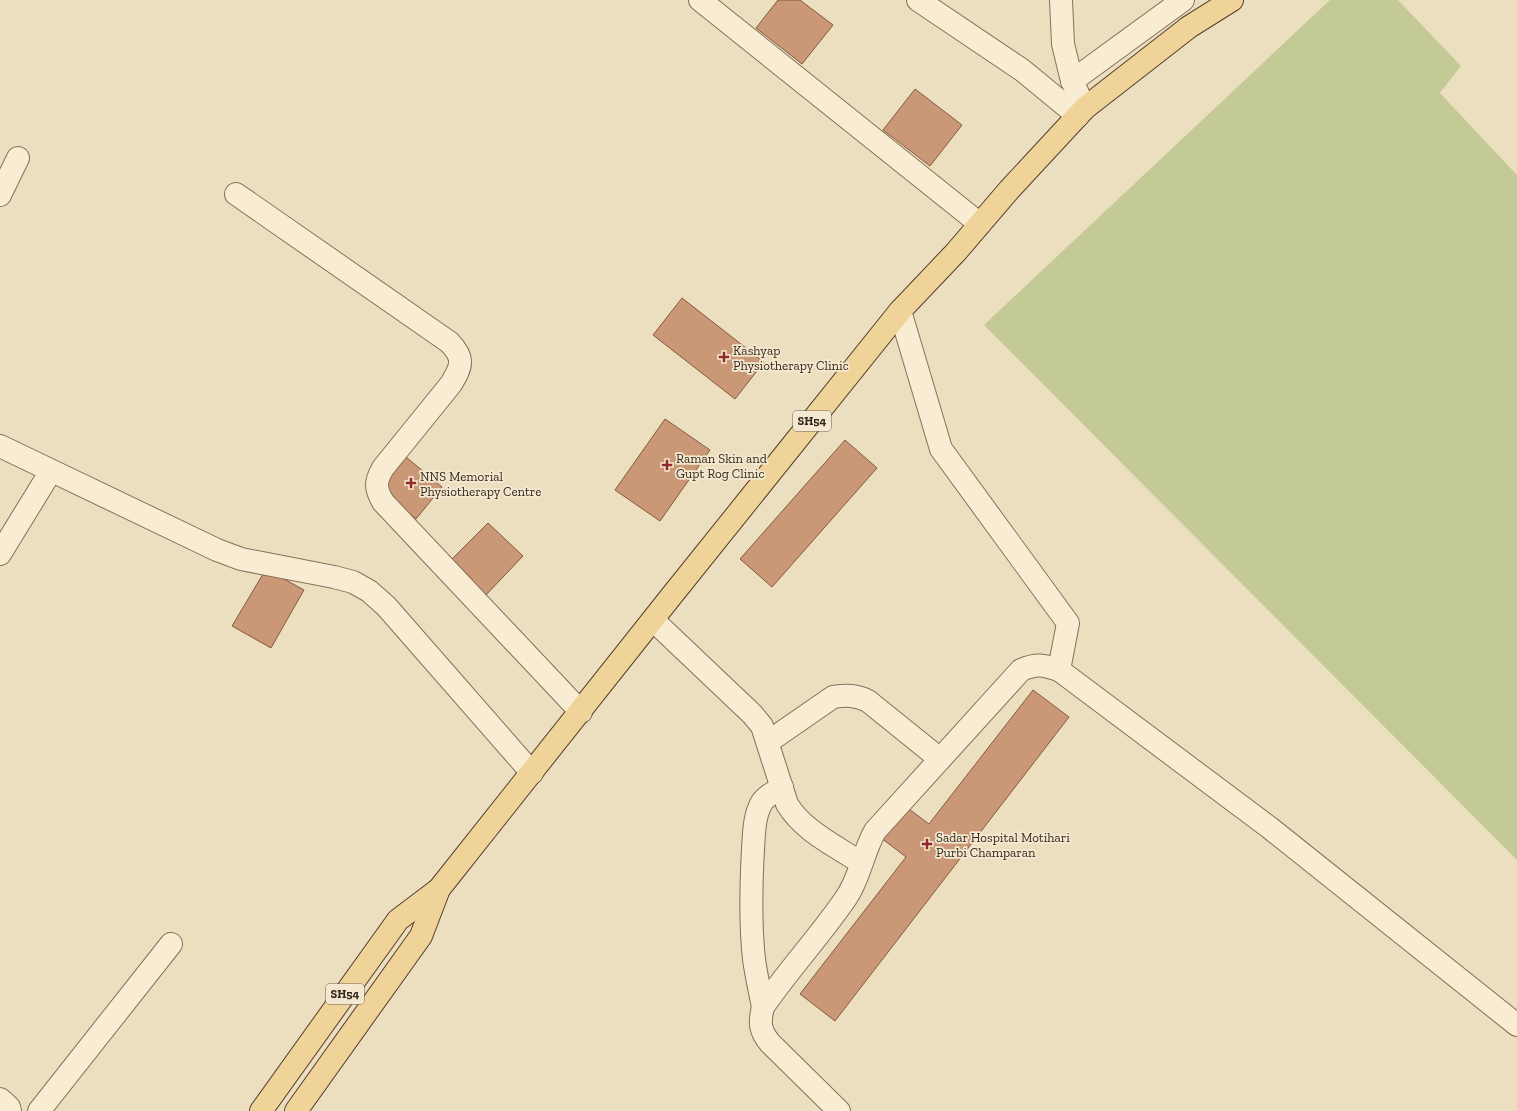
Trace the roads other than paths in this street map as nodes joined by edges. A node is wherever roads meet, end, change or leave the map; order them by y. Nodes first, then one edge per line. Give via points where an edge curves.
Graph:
1 (700, 0) edge
2 (918, 0) edge
3 (1061, 0) edge
4 (1183, 0) edge
5 (1232, 0) edge
6 (1072, 81) junction
7 (1081, 112) junction
8 (18, 158) dead end
9 (236, 194) dead end
10 (0, 195) edge
11 (980, 224) junction
12 (900, 311) junction
13 (0, 446) edge
14 (52, 471) junction
15 (0, 554) edge
16 (653, 620) junction
17 (1058, 670) junction
18 (581, 712) junction
19 (768, 742) junction
20 (940, 759) junction
21 (532, 773) junction
22 (782, 787) junction
23 (861, 863) junction
24 (439, 889) junction
25 (171, 944) dead end
26 (763, 1007) junction
27 (1517, 1024) edge
28 (0, 1099) edge
29 (10, 1111) edge
30 (38, 1111) edge
31 (261, 1111) edge
32 (296, 1111) edge
33 (839, 1111) edge

1 - 11 street
2 - 7 street
3 - 6 street via 1063,44
4 - 6 street
5 - 7 main road, SH54 via 1189,28
6 - 7 street
7 - 11 main road, SH54
8 - 10 street
9 - 18 street via 456,349 461,364 458,373 383,468 376,485 378,493 383,502
11 - 12 main road, SH54
12 - 16 main road, SH54
12 - 17 street via 941,449 1068,623
13 - 14 street
14 - 15 street
14 - 21 street via 217,550 248,560 353,582 369,591 386,606
16 - 18 main road, SH54
16 - 19 street via 752,714 762,726
17 - 20 street via 1033,665 1021,670
17 - 27 street via 1270,828
18 - 21 main road, SH54
19 - 20 street via 833,698 845,695 858,696 868,701
19 - 22 street
20 - 23 street via 874,831
21 - 24 main road, SH54
22 - 23 street via 787,804 794,815
22 - 26 street via 762,803 756,818 754,834 754,959
23 - 26 street via 847,897
24 - 31 main road, SH54 via 398,920
24 - 32 main road, SH54 via 421,936
25 - 30 street
26 - 33 street via 763,1035
28 - 29 street

